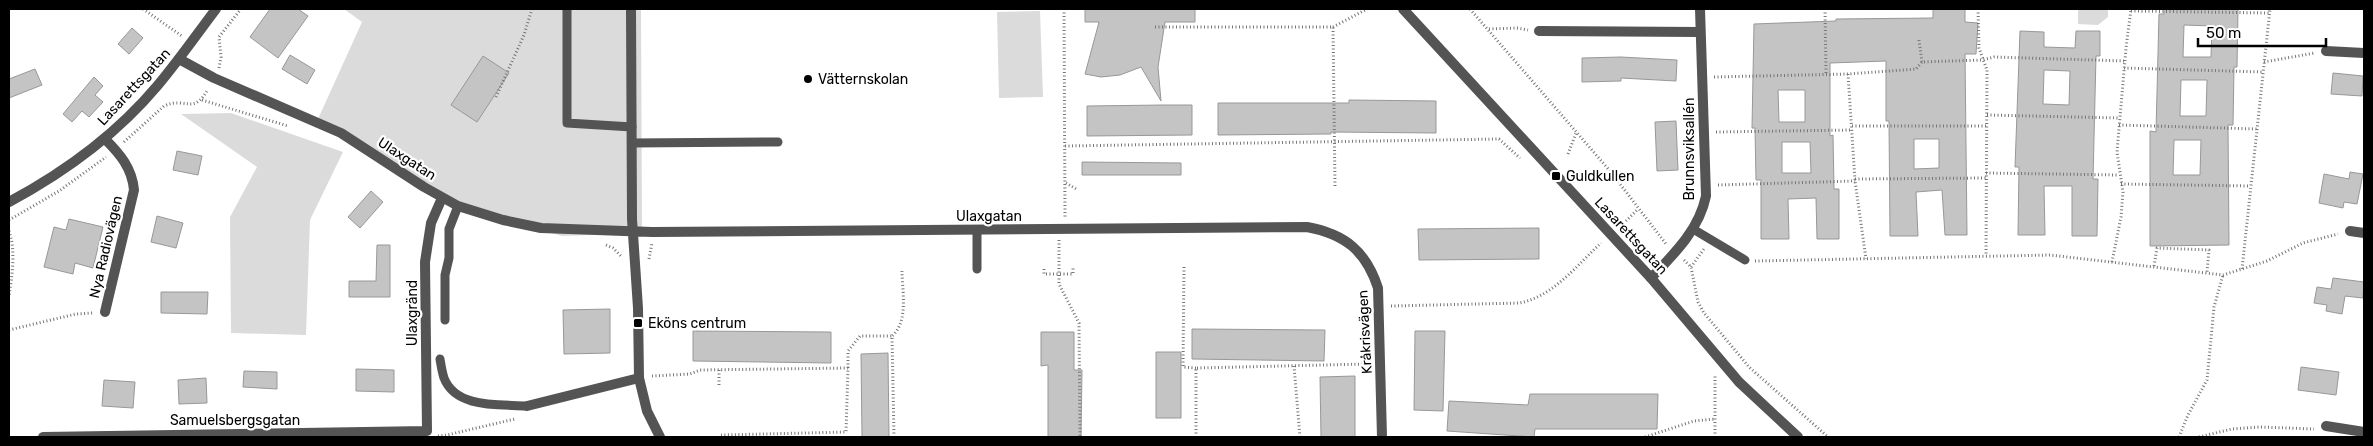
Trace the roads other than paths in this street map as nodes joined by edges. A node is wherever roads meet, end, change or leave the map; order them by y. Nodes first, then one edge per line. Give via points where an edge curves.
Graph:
1 (216, 9) edge
2 (567, 9) edge
3 (631, 9) edge
4 (1403, 9) edge
5 (1700, 9) edge
6 (1538, 32) road end
7 (1700, 32) junction
8 (2326, 51) road end
9 (2364, 53) edge
10 (179, 59) junction
11 (632, 127) junction
12 (105, 139) junction
13 (778, 142) dead end
14 (632, 143) junction
15 (442, 198) junction
16 (9, 202) edge
17 (458, 206) junction
18 (1693, 229) junction
19 (977, 230) junction
20 (634, 231) junction
21 (2350, 231) road end
22 (2364, 233) edge
23 (1342, 238) joint
24 (1745, 260) road end
25 (977, 269) dead end
26 (1651, 278) junction
27 (105, 312) road end
28 (445, 320) dead end
29 (440, 359) dead end
30 (638, 378) junction
31 (527, 406) joint
32 (2326, 426) road end
33 (427, 431) joint
34 (2364, 432) edge
35 (319, 435) edge
36 (44, 437) edge
37 (660, 437) edge
38 (1382, 437) edge
39 (1798, 437) edge

1 - 10 street, Lasarettsgatan
2 - 11 lane via 567,123
3 - 11 street
4 - 26 street, Lasarettsgatan
5 - 7 street, Brunnsviksallén
6 - 7 street
7 - 18 street, Brunnsviksallén via 1706,185 1703,208
8 - 9 street
10 - 12 street, Lasarettsgatan via 138,108
10 - 15 street, Ulaxgatan via 222,82 341,133
11 - 14 street
12 - 16 street, Lasarettsgatan via 60,172
12 - 27 street, Nya Radiovägen via 128,166 134,190
13 - 14 lane
14 - 20 street
15 - 17 street, Ulaxgatan
15 - 33 street, Ulaxgränd via 431,223 426,262
17 - 20 street, Ulaxgatan via 541,228
17 - 28 lane via 449,229
18 - 24 lane
18 - 26 street, Brunnsviksallén
19 - 20 street, Ulaxgatan
19 - 23 street, Ulaxgatan via 1307,227
19 - 25 lane
20 - 30 street
21 - 22 street
23 - 38 street, Kråkrisvägen via 1369,267 1378,288
26 - 39 street, Lasarettsgatan via 1715,354 1764,407
29 - 31 lane via 444,378 459,396 470,401
30 - 31 street
30 - 37 street via 647,411
32 - 34 street
33 - 35 street, Samuelsbergsgatan
35 - 36 street, Samuelsbergsgatan

